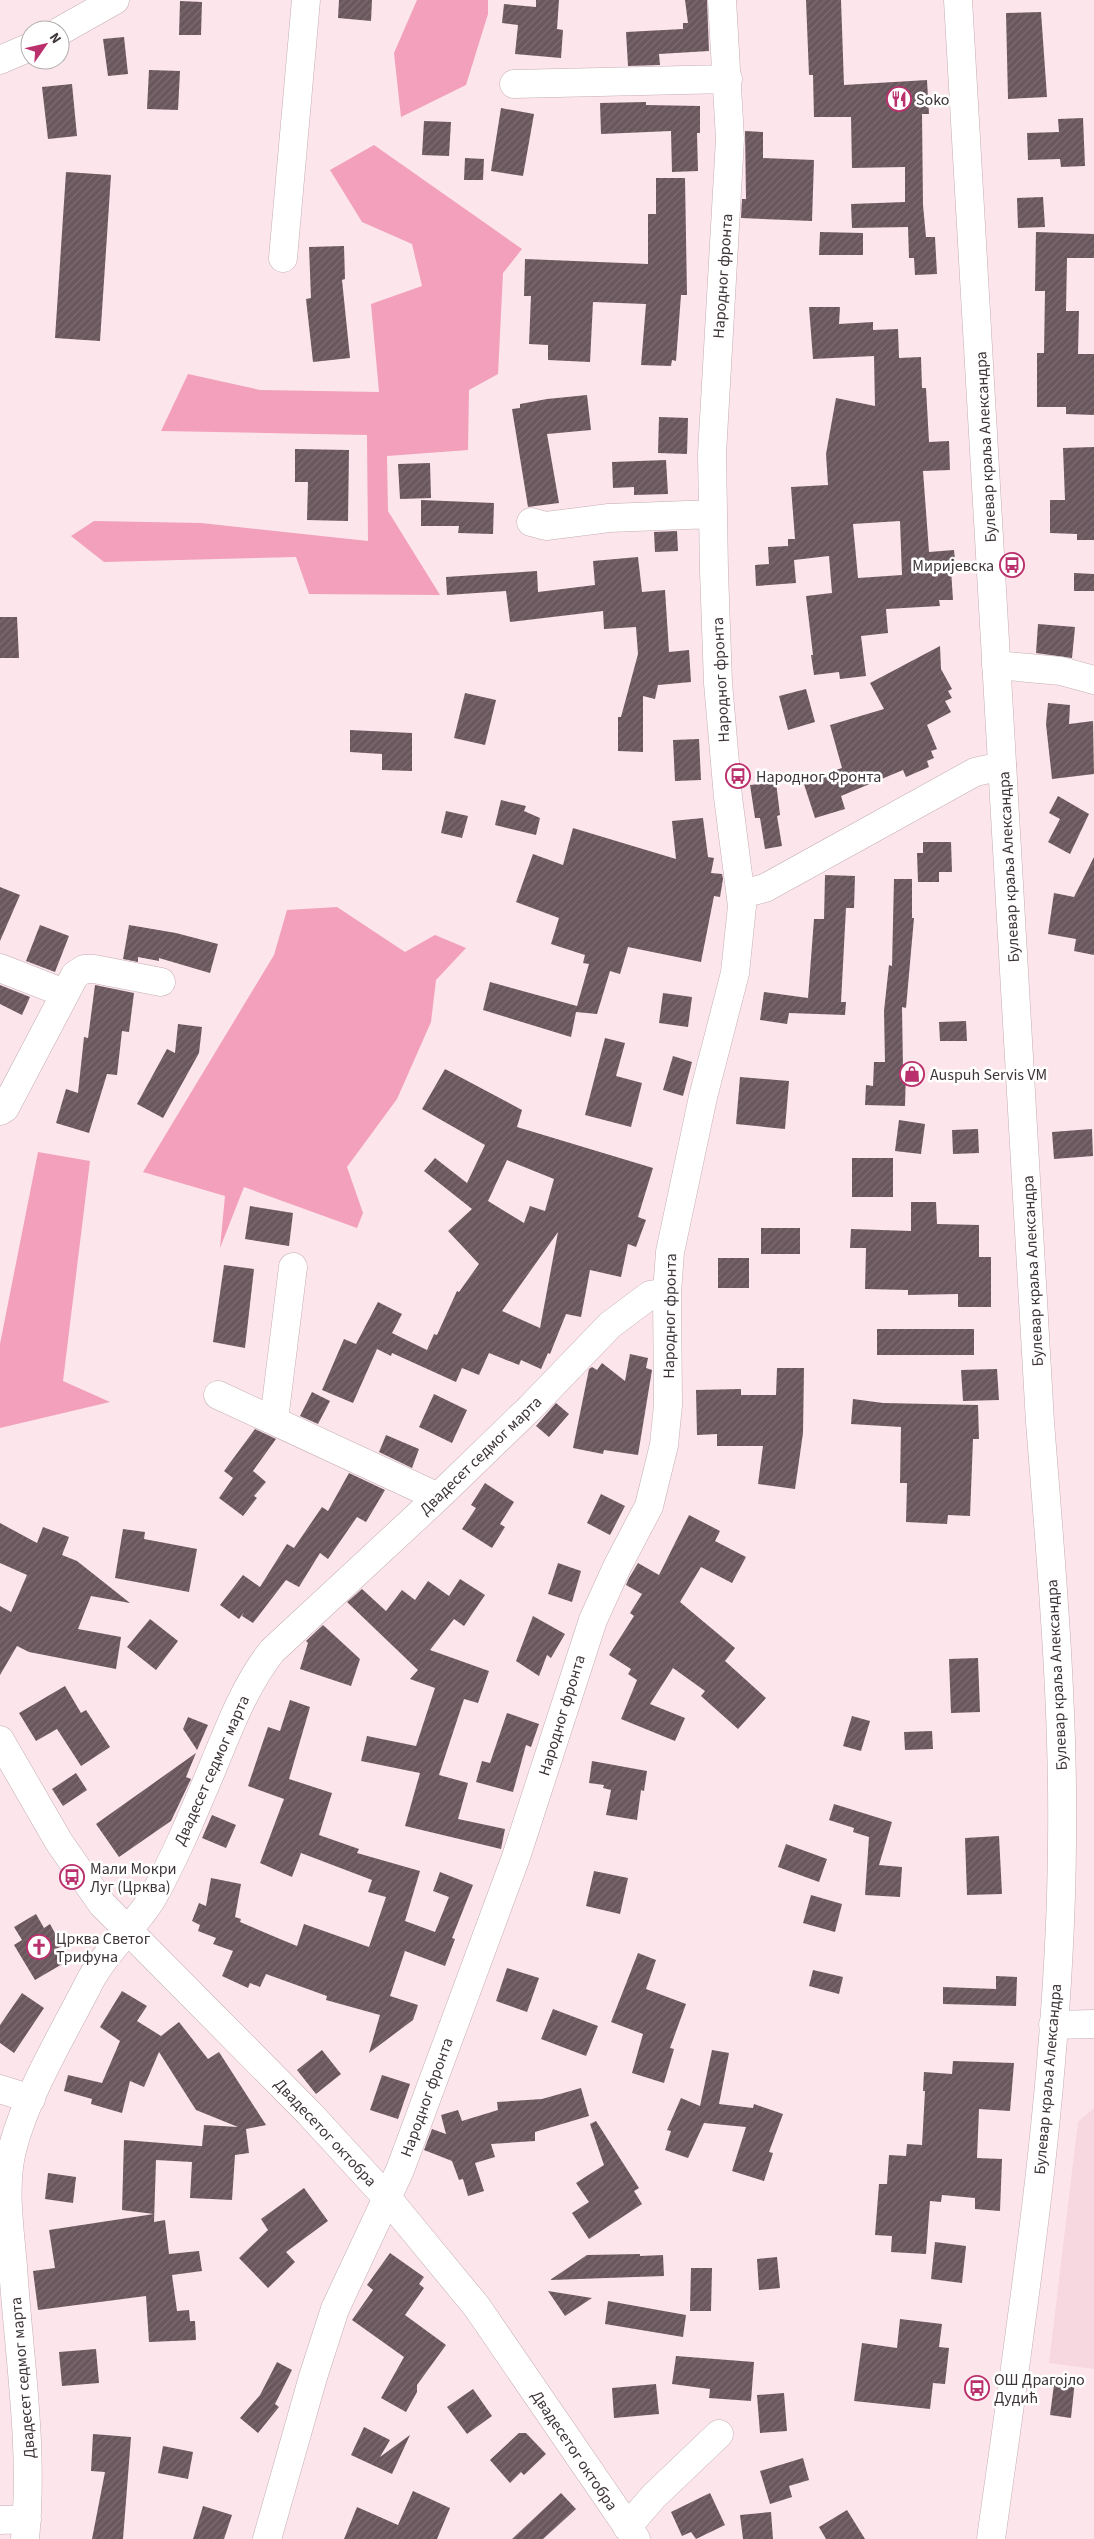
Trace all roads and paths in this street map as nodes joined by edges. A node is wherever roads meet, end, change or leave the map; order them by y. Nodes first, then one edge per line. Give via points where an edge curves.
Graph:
1 (115, 0) edge
2 (306, 0) edge
3 (722, 0) edge
4 (958, 0) edge
5 (70, 25) edge
6 (20, 51) edge
7 (0, 60) edge
8 (728, 79) junction
9 (514, 84) dead end
10 (283, 258) dead end
11 (713, 514) junction
12 (531, 522) dead end
13 (996, 665) junction
14 (1094, 680) edge
15 (1002, 766) junction
16 (742, 894) junction
17 (0, 968) edge
18 (161, 982) dead end
19 (64, 993) junction
20 (0, 1112) edge
21 (293, 1267) dead end
22 (667, 1292) junction
23 (218, 1395) dead end
24 (274, 1420) junction
25 (438, 1496) junction
26 (0, 1740) edge
27 (128, 1931) junction
28 (1094, 2024) edge
29 (1053, 2025) junction
30 (0, 2089) edge
31 (31, 2099) junction
32 (388, 2199) junction
33 (719, 2434) dead end
34 (0, 2520) edge
35 (26, 2529) edge
36 (632, 2533) edge
37 (267, 2539) edge
38 (990, 2539) edge

1 - 5 street
2 - 10 street
3 - 8 street, Народног фронта
4 - 13 street, Булевар краља Александра
6 - 7 street
8 - 9 street
8 - 11 street, Народног фронта via 730,139 715,379
11 - 12 street via 609,518 546,526
11 - 16 street, Народног фронта via 718,683 728,797
13 - 14 street via 1061,671
13 - 15 street, Булевар краља Александра
15 - 16 street via 975,772 764,888
15 - 29 street, Булевар краља Александра via 1060,1746 1062,1845
16 - 22 street, Народног фронта via 735,973 675,1219
17 - 19 street
18 - 19 street via 94,968 84,969 75,975
19 - 20 street via 5,1108
21 - 24 street
22 - 25 street, Двадесет седмог марта via 650,1295 610,1325
22 - 32 street, Народног фронта via 668,1405 664,1445 650,1506 593,1620 516,1857
23 - 24 street
24 - 25 street
25 - 27 street, Двадесет седмог марта via 289,1633 260,1666 238,1705 196,1808 153,1896
26 - 27 street, Двадесетог октобра via 59,1842 102,1904
27 - 31 street, Двадесет седмог марта via 102,1960
27 - 32 street, Двадесетог октобра via 256,2058
28 - 29 street
29 - 38 street, Булевар краља Александра via 1021,2323
30 - 31 street
31 - 35 street, Двадесет седмог марта via 12,2150 8,2194 27,2414
32 - 36 street, Двадесетог октобра via 477,2307
32 - 37 street, Народног фронта via 335,2309
33 - 36 street via 654,2496
34 - 35 street

